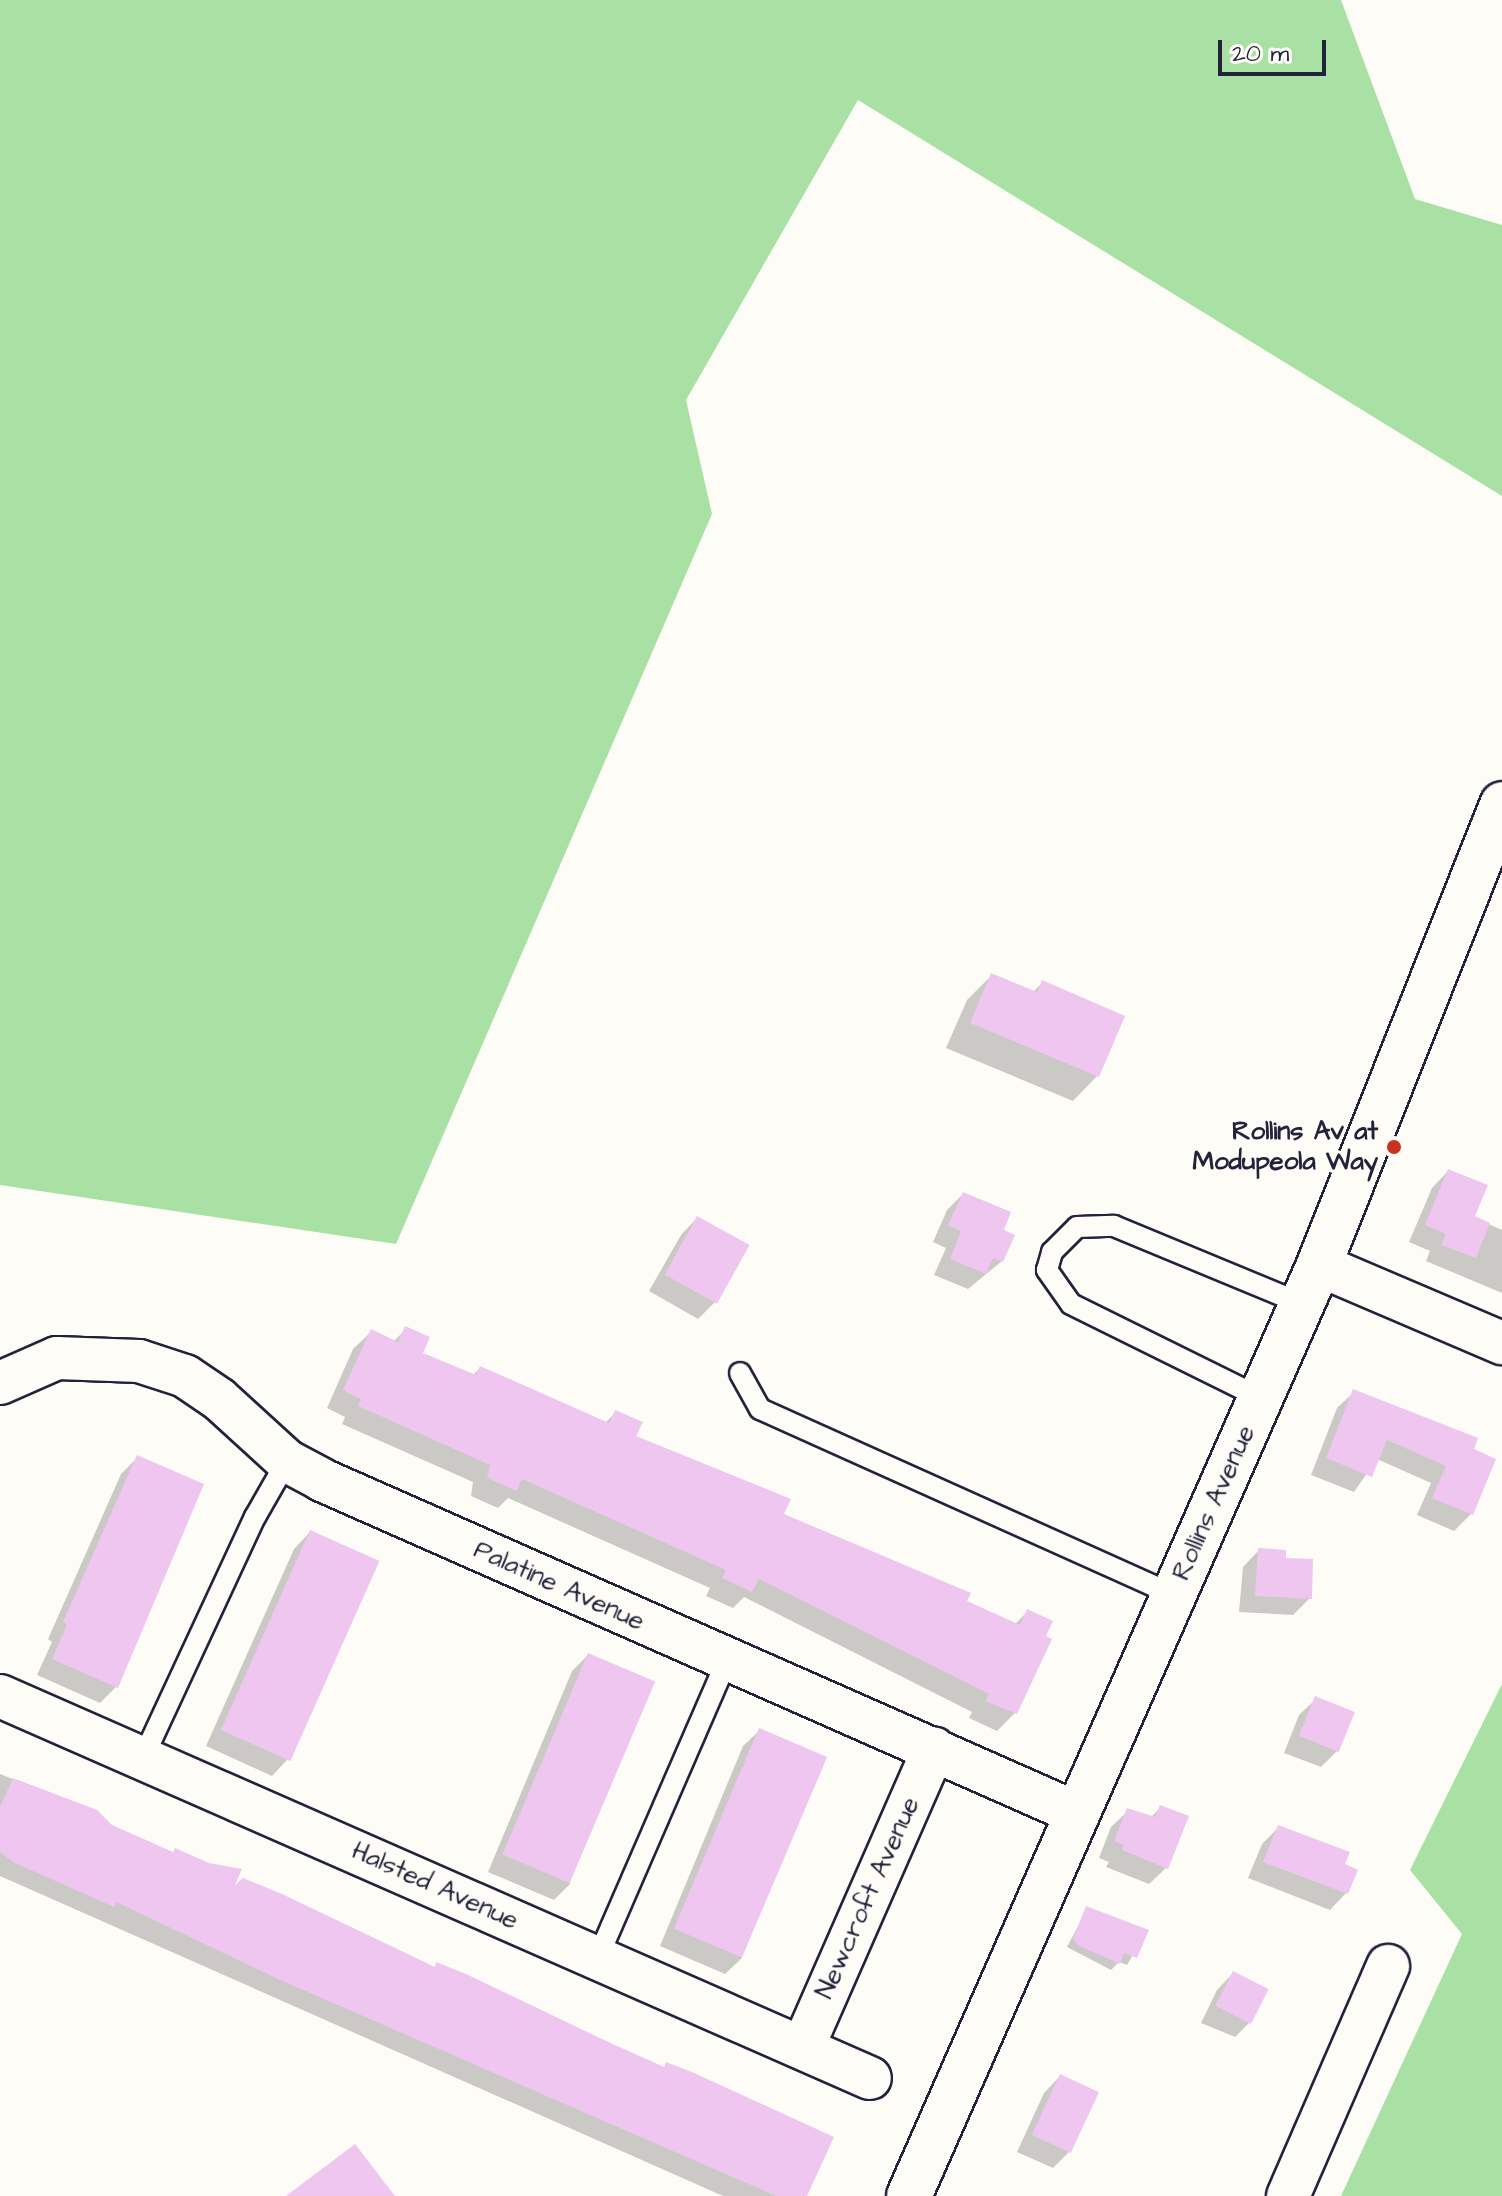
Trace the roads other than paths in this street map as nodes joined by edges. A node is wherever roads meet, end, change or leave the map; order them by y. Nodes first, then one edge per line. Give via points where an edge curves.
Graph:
1 (1502, 804) edge
2 (1319, 1265) junction
3 (1302, 1304) junction
4 (1502, 1343) edge
5 (740, 1373) dead end
6 (0, 1383) edge
7 (1261, 1398) junction
8 (287, 1461) junction
9 (1172, 1594) junction
10 (727, 1661) junction
11 (0, 1696) edge
12 (934, 1749) junction
13 (143, 1758) junction
14 (1074, 1812) junction
15 (598, 1957) junction
16 (1388, 1966) dead end
17 (803, 2047) junction
18 (870, 2078) dead end
19 (909, 2196) edge
20 (1288, 2196) edge

1 - 2 street, Rollins Avenue
2 - 3 street, Rollins Avenue
2 - 4 street
3 - 7 street, Rollins Avenue
3 - 7 lane via 1114,1226 1077,1227 1052,1252 1047,1270 1071,1304
5 - 9 lane via 760,1409
6 - 8 street, Palatine Avenue via 57,1358 139,1361 185,1376 219,1399
7 - 9 street, Rollins Avenue
8 - 10 street, Palatine Avenue
8 - 13 lane via 255,1517
9 - 14 street, Rollins Avenue
10 - 12 street, Palatine Avenue
10 - 15 lane
11 - 13 street, Halsted Avenue
12 - 14 street, Palatine Avenue
12 - 17 street, Newcroft Avenue
13 - 15 street, Halsted Avenue
14 - 19 street, Rollins Avenue
15 - 17 street, Halsted Avenue
16 - 20 street
17 - 18 street, Halsted Avenue

